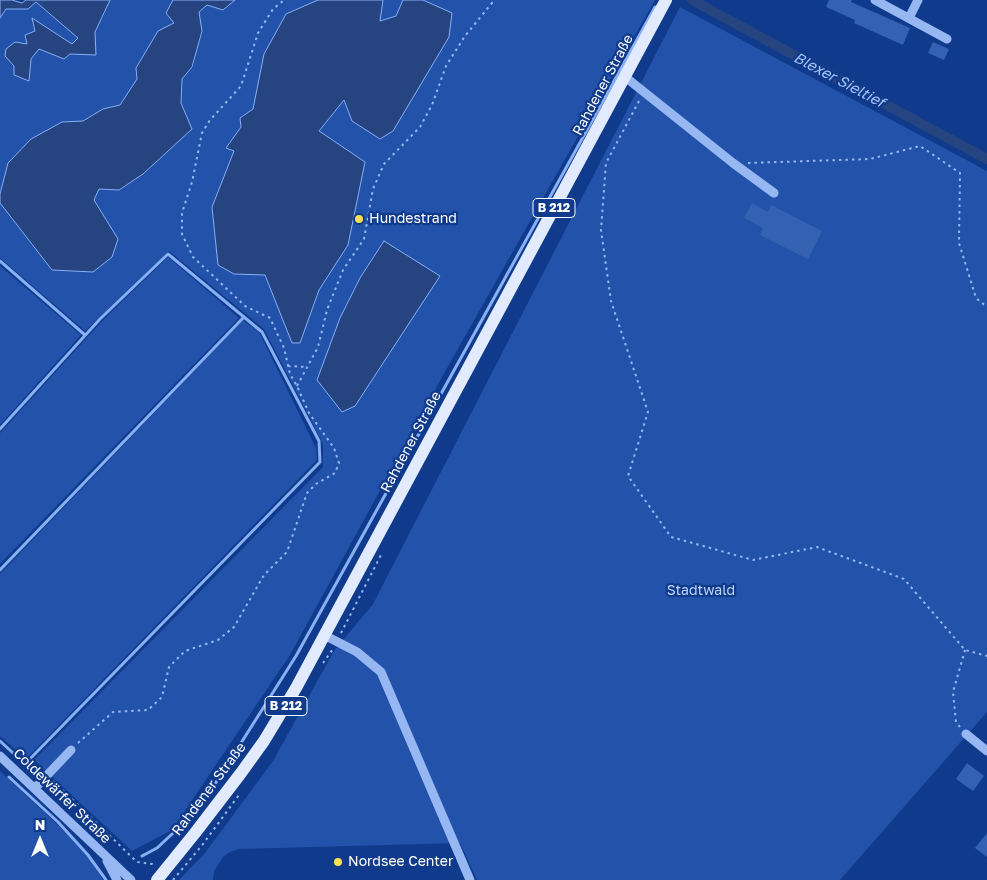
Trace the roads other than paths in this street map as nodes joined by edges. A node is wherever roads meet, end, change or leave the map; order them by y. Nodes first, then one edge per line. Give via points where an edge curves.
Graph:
1 (875, 0) edge
2 (918, 0) edge
3 (665, 3) edge
4 (909, 18) junction
5 (947, 39) dead end
6 (624, 76) junction
7 (774, 193) dead end
8 (326, 636) junction
9 (966, 734) road end
10 (71, 750) road end
11 (987, 751) edge
12 (0, 756) edge
13 (34, 788) junction
14 (104, 857) junction
15 (159, 877) edge
16 (117, 880) edge
17 (131, 880) edge
18 (470, 880) edge

1 - 4 street
2 - 4 street
3 - 6 main road, Rahdener Straße / B 212
4 - 5 street
6 - 7 street
6 - 8 main road, Rahdener Straße / B 212
8 - 15 main road, Rahdener Straße / B 212 via 264,741
8 - 18 street via 357,652 381,672
9 - 11 street
10 - 13 street
12 - 13 street, Coldewärfer Straße
13 - 14 street, Coldewärfer Straße
14 - 16 street, Coldewärfer Straße
14 - 17 street, Coldewärfer Straße

